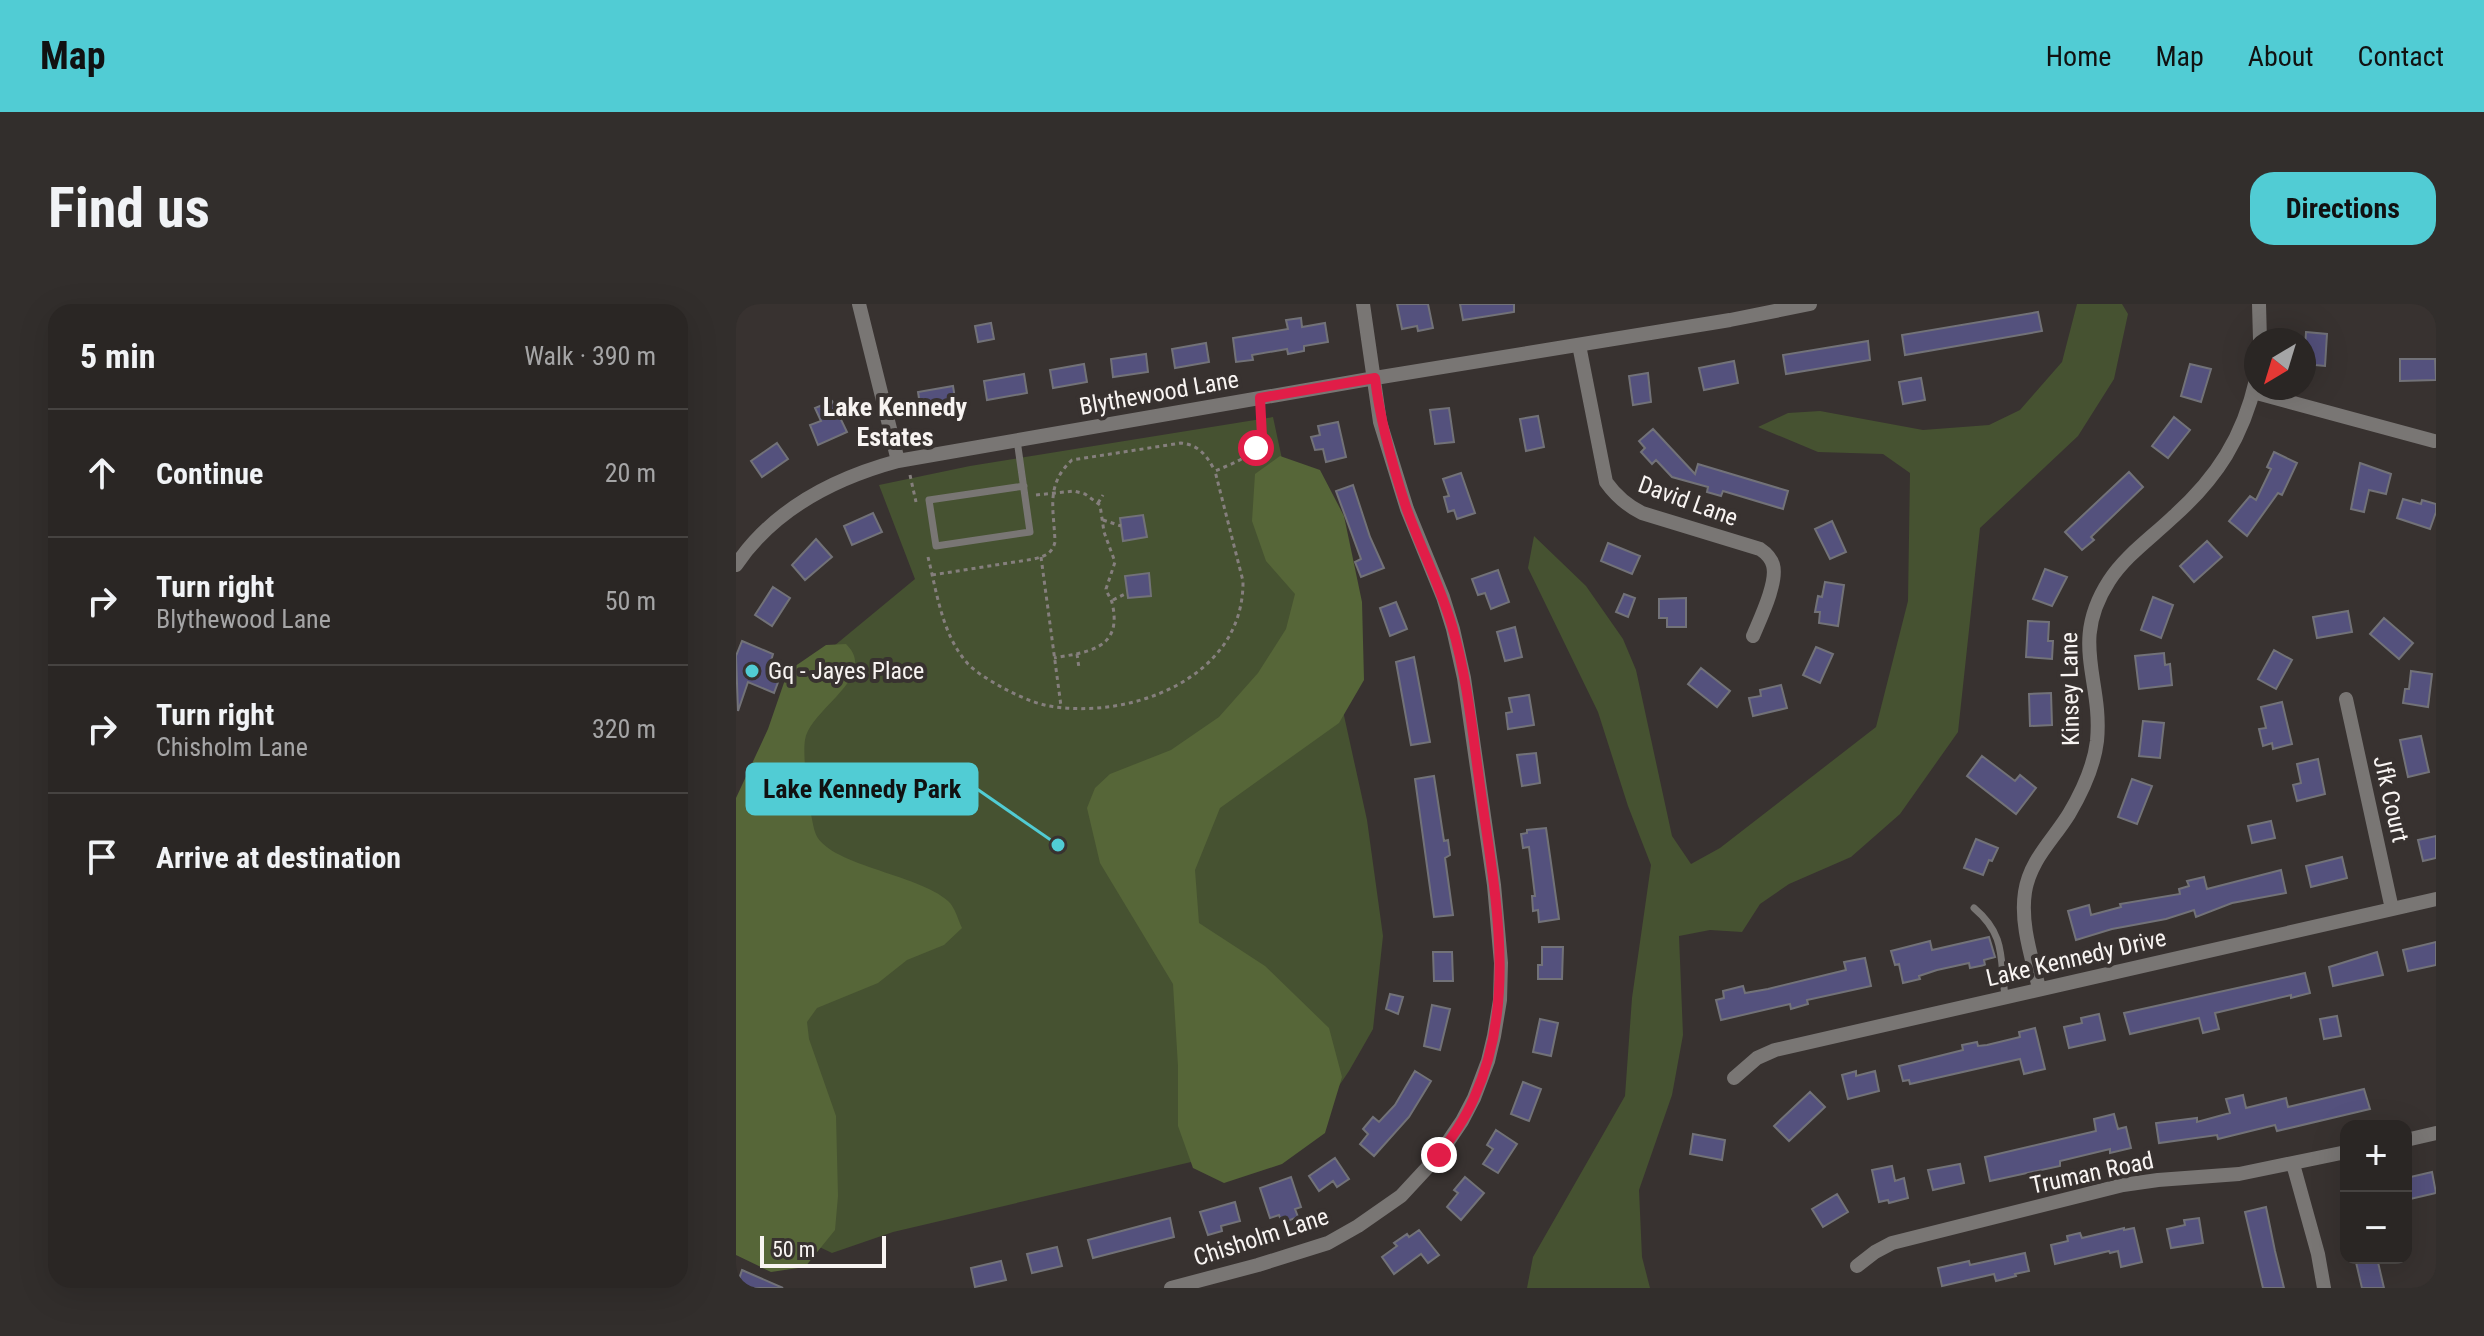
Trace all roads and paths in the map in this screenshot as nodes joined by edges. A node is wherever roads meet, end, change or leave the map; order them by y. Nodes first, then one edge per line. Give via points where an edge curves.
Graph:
1 (859, 304) edge
2 (1363, 304) edge
3 (1810, 304) edge
4 (2259, 304) edge
5 (2260, 328) edge
6 (1579, 345) junction
7 (1375, 378) junction
8 (1260, 398) junction
9 (2249, 400) edge
10 (2300, 400) edge
11 (1017, 440) junction
12 (2434, 441) edge
13 (902, 460) junction
14 (1215, 471) junction
15 (1024, 486) junction
16 (1053, 494) junction
17 (1103, 495) dead end
18 (1025, 496) junction
19 (916, 502) dead end
20 (1098, 503) junction
21 (1103, 520) junction
22 (1121, 526) dead end
23 (926, 546) dead end
24 (1041, 557) junction
25 (736, 565) edge
26 (932, 575) junction
27 (1127, 593) dead end
28 (1112, 600) junction
29 (1753, 636) dead end
30 (1077, 654) junction
31 (1054, 658) junction
32 (1079, 668) dead end
33 (2346, 699) dead end
34 (1061, 706) junction
35 (2436, 899) edge
36 (1974, 908) dead end
37 (2392, 909) junction
38 (2039, 988) junction
39 (2005, 996) junction
40 (1734, 1078) dead end
41 (2436, 1133) edge
42 (2412, 1139) edge
43 (2340, 1153) edge
44 (2293, 1164) junction
45 (1857, 1266) dead end
46 (1171, 1288) edge
47 (2324, 1288) edge

1 - 13 street
2 - 7 street, Chisholm Lane
3 - 6 street, Blythewood Lane
4 - 5 street
6 - 7 street, Blythewood Lane
6 - 29 street, David Lane via 1606,482 1615,495 1642,513 1760,549 1773,564 1765,609
7 - 8 street, Blythewood Lane
7 - 46 street, Chisholm Lane via 1380,422 1407,509 1443,597 1464,678 1501,963 1494,1036 1462,1121 1401,1196 1328,1243
8 - 11 street, Blythewood Lane
8 - 14 path via 1262,437 1256,448
9 - 38 street, Kinsey Lane via 2217,471 2124,561 2092,618 2088,637 2097,718 2092,764 2070,813 2039,854 2025,892 2026,929
10 - 12 street
11 - 13 street, Blythewood Lane
11 - 15 lane
13 - 19 path
13 - 25 street, Blythewood Lane via 812,495 761,535
14 - 16 path via 1201,450 1181,443 1072,460 1056,479
14 - 34 path via 1243,581 1239,614 1223,647 1187,680 1151,697 1115,706
15 - 18 lane
15 - 18 lane via 929,500 936,546 1030,532
16 - 18 path
16 - 20 path via 1074,491
16 - 24 path via 1055,542
17 - 20 path
20 - 21 path
21 - 22 path
21 - 28 path via 1115,562 1106,589
23 - 26 path
24 - 26 path
24 - 31 path
26 - 34 path via 942,618 969,665 1020,697
27 - 28 path
28 - 30 path via 1109,638 1092,651
30 - 31 path
30 - 32 path
31 - 34 path
33 - 37 street, Jfk Court
35 - 37 street, Lake Kennedy Drive
36 - 39 lane via 1997,934
37 - 38 street, Lake Kennedy Drive
38 - 39 street, Lake Kennedy Drive
39 - 40 street, Lake Kennedy Drive via 1775,1050
41 - 42 street
43 - 44 street, Truman Road
44 - 45 street, Truman Road via 2123,1185 1892,1243
44 - 47 street

